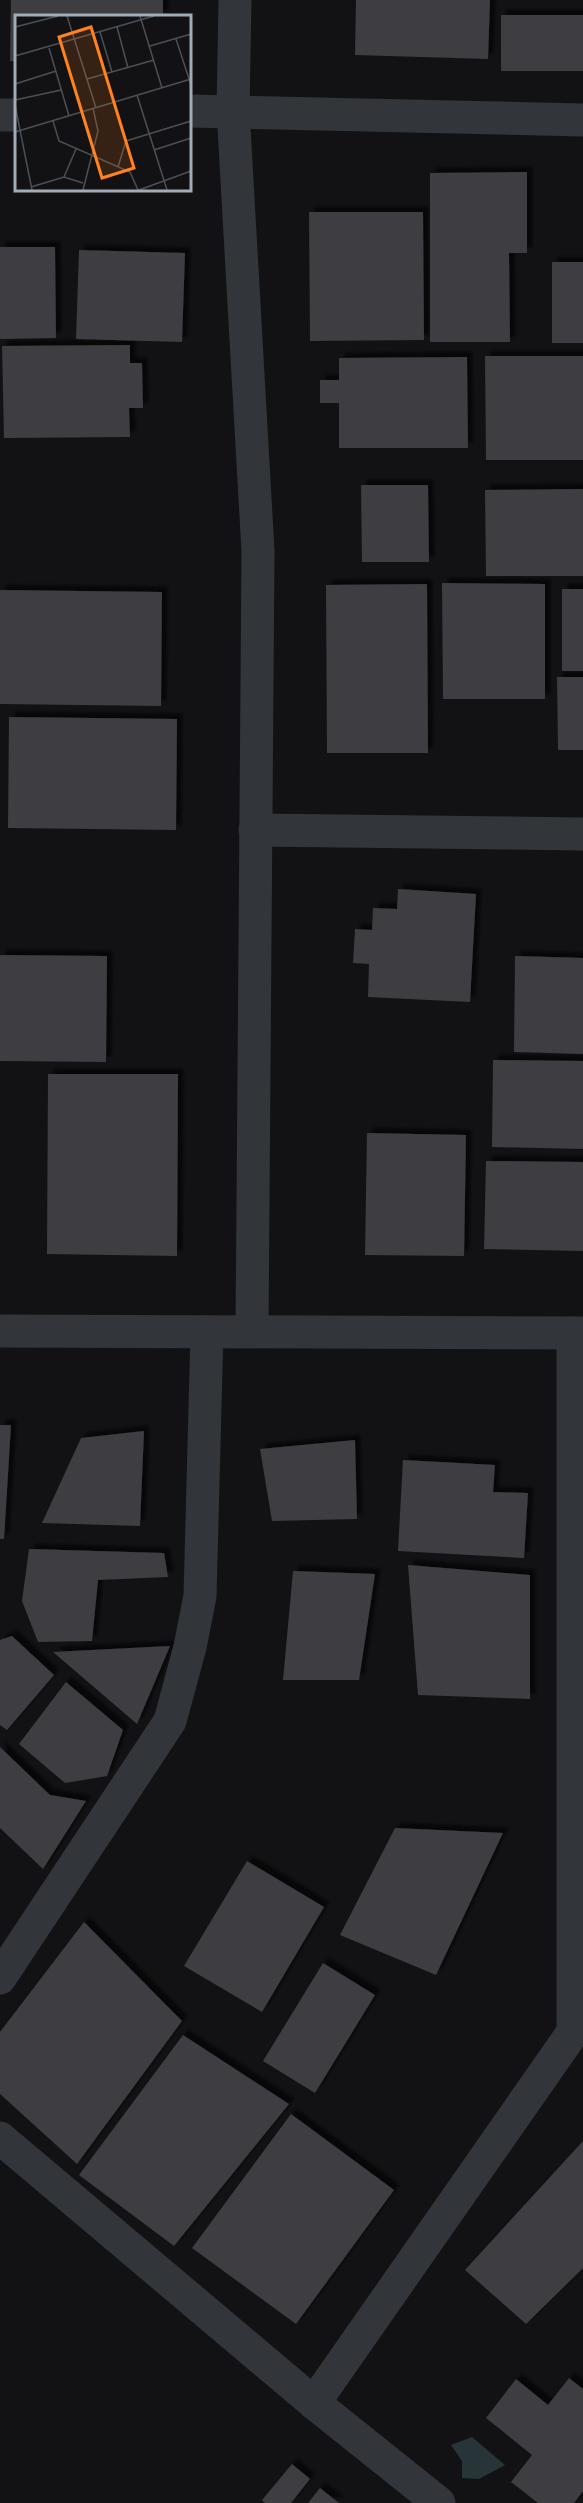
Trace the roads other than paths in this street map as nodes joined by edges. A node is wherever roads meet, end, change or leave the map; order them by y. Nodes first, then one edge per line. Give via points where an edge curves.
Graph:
1 (235, 0) edge
2 (233, 110) junction
3 (190, 111) edge
4 (583, 120) edge
5 (255, 830) junction
6 (583, 834) edge
7 (0, 1331) edge
8 (252, 1331) junction
9 (207, 1332) junction
10 (578, 1333) edge
11 (0, 1977) edge
12 (578, 2032) edge
13 (0, 2138) edge
14 (314, 2403) junction
15 (440, 2503) edge

1 - 2 street
2 - 3 street
2 - 4 street
2 - 5 street via 258,551
5 - 6 street
5 - 8 street
7 - 9 street
8 - 9 street
8 - 10 street
9 - 11 street via 200,1596 170,1720
10 - 12 street
12 - 14 street
13 - 14 street
14 - 15 street

